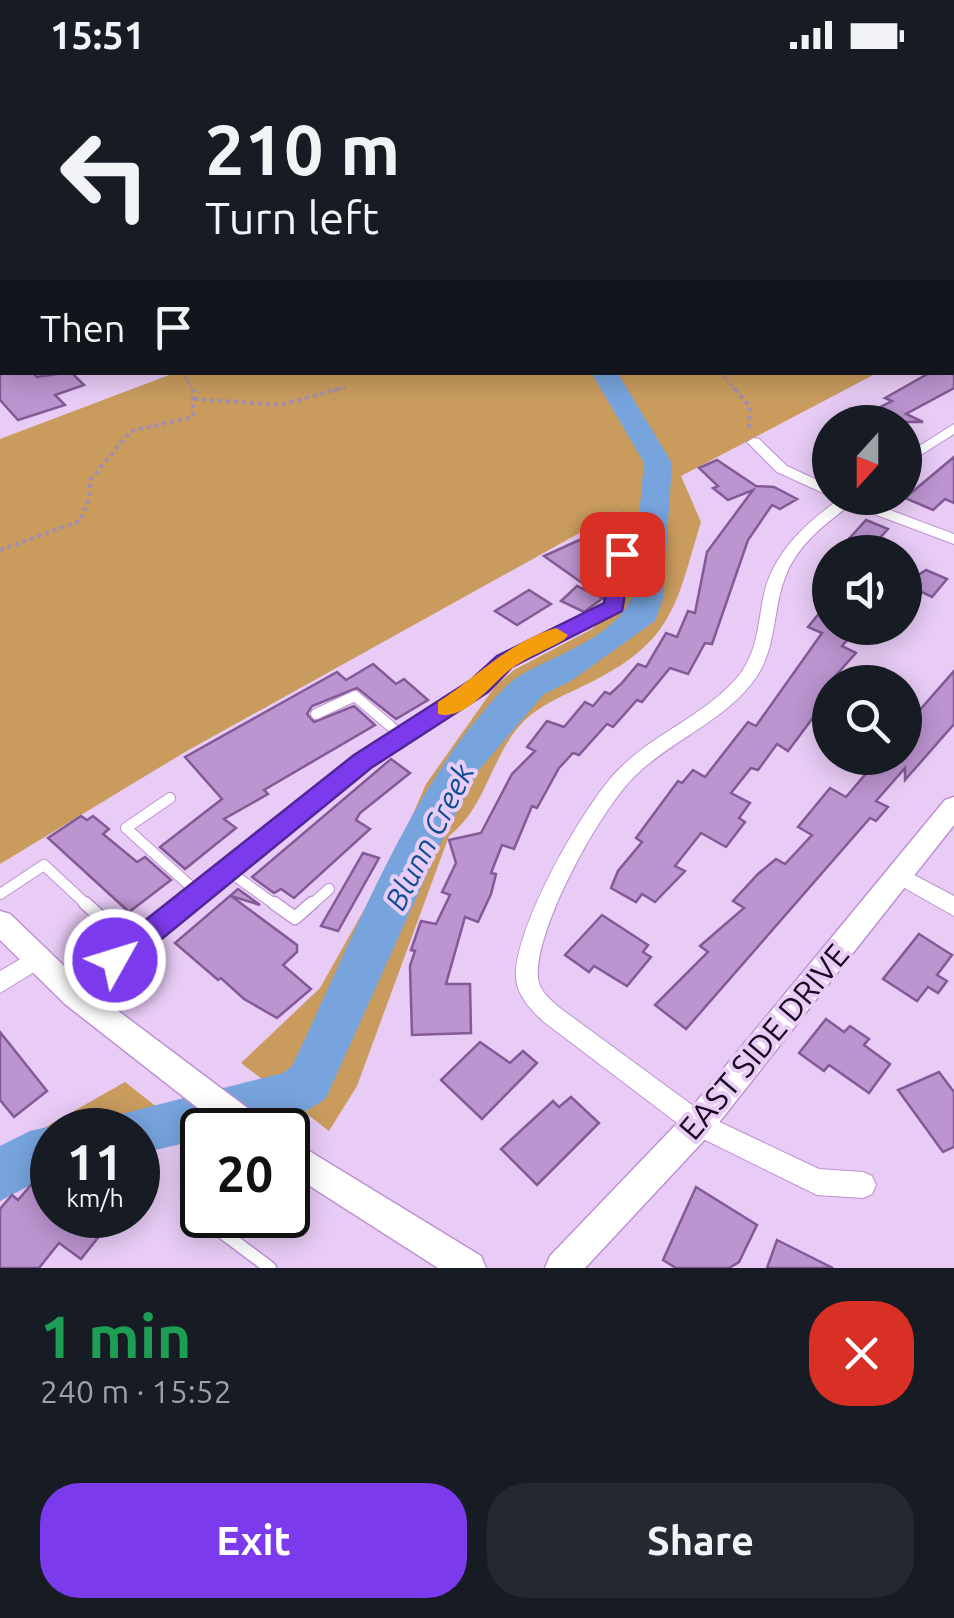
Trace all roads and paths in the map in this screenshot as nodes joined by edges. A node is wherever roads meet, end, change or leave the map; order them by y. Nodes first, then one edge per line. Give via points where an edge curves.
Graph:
1 (186, 375) edge
2 (723, 375) edge
3 (346, 387) dead end
4 (194, 399) junction
5 (954, 428) edge
6 (754, 442) joint
7 (922, 450) edge
8 (812, 482) edge
9 (823, 515) edge
10 (892, 515) edge
11 (954, 539) edge
12 (0, 550) edge
13 (622, 554) dead end
14 (316, 714) dead end
15 (402, 736) junction
16 (170, 798) dead end
17 (954, 807) edge
18 (226, 870) junction
19 (900, 876) junction
20 (330, 889) dead end
21 (198, 893) junction
22 (0, 894) edge
23 (954, 907) edge
24 (0, 922) edge
25 (132, 946) junction
26 (36, 959) junction
27 (0, 983) edge
28 (75, 995) junction
29 (219, 1108) edge
30 (698, 1124) junction
31 (310, 1168) edge
32 (863, 1185) dead end
33 (230, 1238) edge
34 (270, 1268) edge
35 (469, 1268) edge
36 (562, 1268) edge

1 - 4 path
2 - 6 path via 750,407
3 - 4 path via 280,405
4 - 12 path via 192,417 142,425 120,441 90,480 80,521
5 - 7 street
6 - 8 street via 782,468
9 - 30 street via 785,559 772,590 766,642 750,674 722,704 647,754 606,795 577,844 529,959 534,998
10 - 11 street
13 - 15 lane via 614,606 504,662 480,686
14 - 15 lane via 355,696
15 - 18 lane
16 - 21 lane via 126,828
17 - 19 street, EAST SIDE DRIVE
18 - 20 lane via 295,918
18 - 21 lane
19 - 23 street
19 - 30 street, EAST SIDE DRIVE
21 - 25 lane
22 - 25 lane via 44,865
24 - 26 street
25 - 28 lane
26 - 27 street
26 - 28 street
28 - 29 street
30 - 32 street via 817,1182
30 - 36 street, EAST SIDE DRIVE
31 - 35 street
33 - 34 lane

